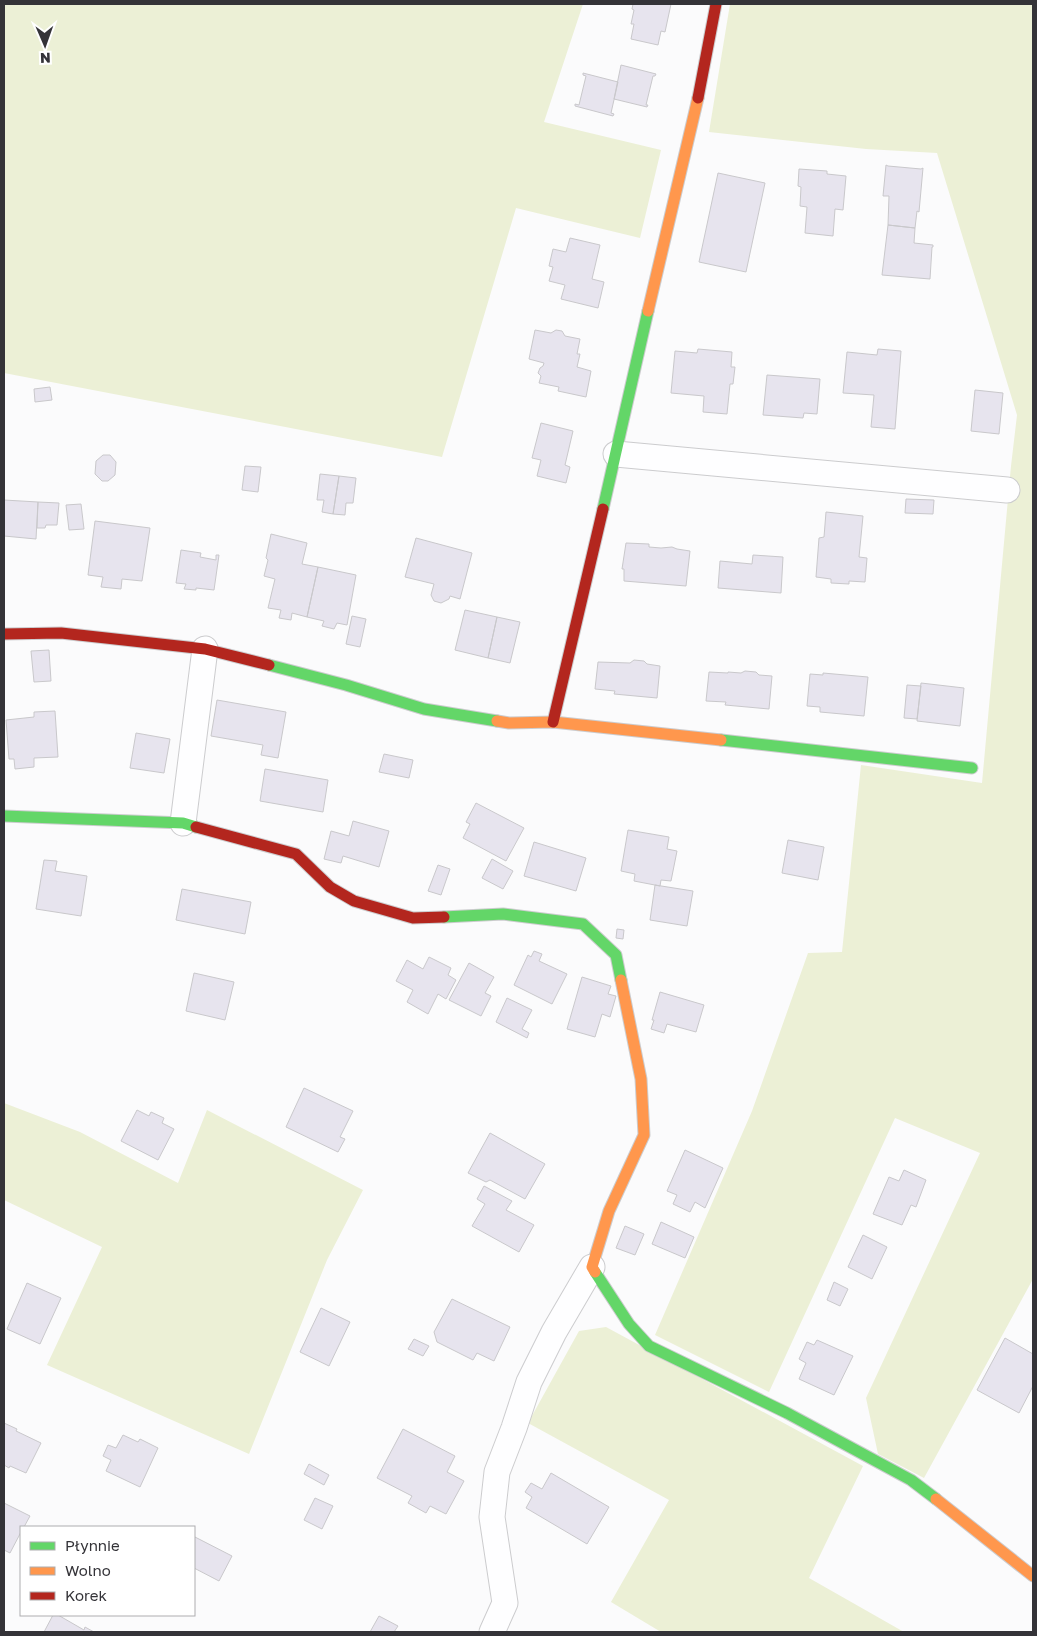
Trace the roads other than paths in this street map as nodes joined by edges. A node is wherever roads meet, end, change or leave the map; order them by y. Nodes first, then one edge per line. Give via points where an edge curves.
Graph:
1 (716, 4) edge
2 (616, 454) junction
3 (1007, 490) dead end
4 (4, 634) edge
5 (205, 649) junction
6 (553, 722) junction
7 (972, 768) dead end
8 (4, 816) edge
9 (183, 823) junction
10 (592, 1267) junction
11 (1033, 1576) edge
12 (492, 1632) edge

1 - 2 street via 696,108
2 - 3 street
2 - 6 street
4 - 5 street via 61,633
5 - 6 street via 346,685 424,709 509,724
5 - 9 street
6 - 7 street
8 - 9 street
9 - 10 street via 296,854 330,886 354,901 413,918 503,914 583,924 616,955 641,1079 644,1134 609,1211
10 - 11 street via 628,1324 649,1346 787,1413 911,1480
10 - 12 street via 529,1382 497,1472 492,1517 505,1603

